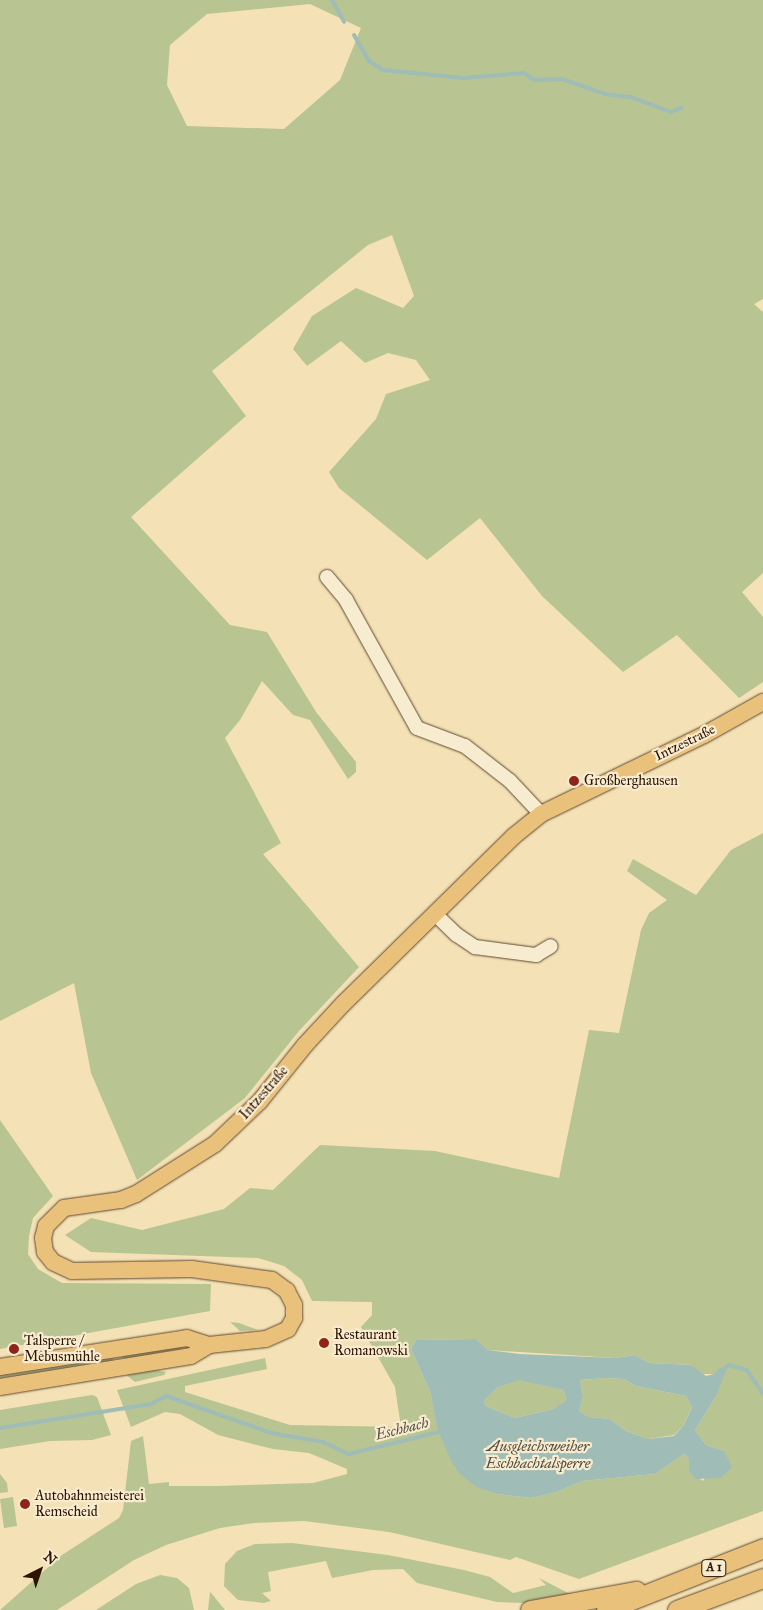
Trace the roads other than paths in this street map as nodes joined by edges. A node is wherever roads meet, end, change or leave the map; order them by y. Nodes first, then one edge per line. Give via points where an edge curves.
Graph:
1 (327, 577) dead end
2 (763, 702) edge
3 (541, 814) junction
4 (435, 914) junction
5 (551, 946) dead end
6 (209, 1345) junction
7 (0, 1367) edge
8 (0, 1387) edge
9 (763, 1548) edge
10 (763, 1578) edge
11 (664, 1587) junction
12 (530, 1610) edge
13 (606, 1610) edge
14 (677, 1610) edge

1 - 3 street via 346,600 417,728 465,746 510,781
2 - 3 main road, Intzestraße via 704,735
3 - 4 main road, Intzestraße via 514,836
4 - 5 street via 475,947 536,955
4 - 6 main road, Intzestraße via 318,1029 260,1102 215,1144 136,1194 121,1200 64,1208 46,1226 43,1238 45,1252 66,1270 87,1273 221,1271 262,1277 282,1286 294,1309 288,1329 275,1337
6 - 7 main road via 187,1338
6 - 8 main road via 191,1356
9 - 11 highway, A 1
10 - 14 highway, A 1
11 - 12 highway via 602,1595
11 - 13 highway, A 1

